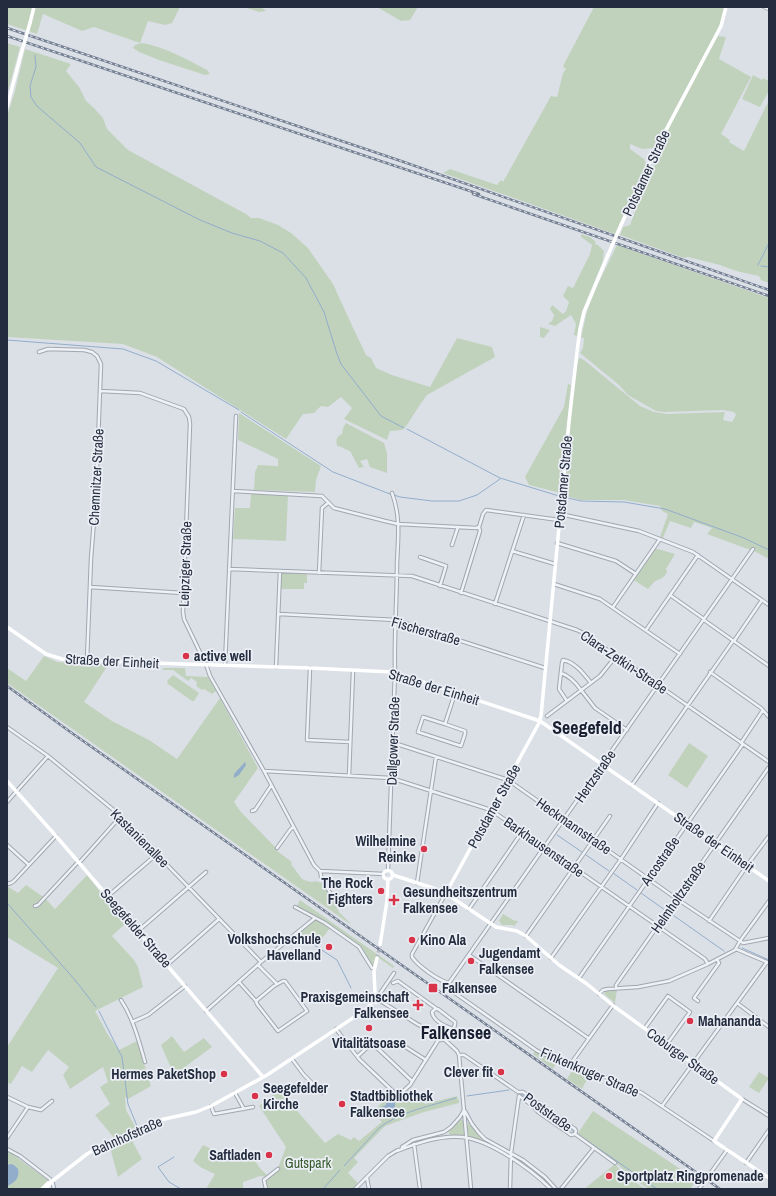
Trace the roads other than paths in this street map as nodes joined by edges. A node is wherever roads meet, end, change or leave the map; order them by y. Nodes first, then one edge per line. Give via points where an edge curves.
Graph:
1 (34, 7) edge
2 (726, 7) edge
3 (764, 7) edge
4 (769, 9) edge
5 (7, 107) edge
6 (39, 352) dead end
7 (101, 391) junction
8 (236, 416) dead end
9 (233, 491) junction
10 (392, 493) dead end
11 (328, 503) junction
12 (560, 514) junction
13 (524, 515) junction
14 (559, 520) junction
15 (398, 524) junction
16 (458, 527) junction
17 (479, 527) junction
18 (660, 539) junction
19 (557, 543) junction
20 (452, 545) dead end
21 (753, 549) dead end
22 (512, 551) junction
23 (698, 555) junction
24 (420, 557) dead end
25 (555, 564) junction
26 (229, 568) junction
27 (280, 571) junction
28 (319, 573) junction
29 (636, 574) junction
30 (397, 575) junction
31 (732, 579) junction
32 (553, 584) junction
33 (440, 586) junction
34 (90, 587) junction
35 (183, 593) junction
36 (461, 593) junction
37 (670, 595) junction
38 (762, 600) junction
39 (495, 604) junction
40 (769, 605) edge
41 (613, 607) junction
42 (279, 614) junction
43 (396, 620) junction
44 (704, 620) junction
45 (550, 622) junction
46 (7, 626) edge
47 (646, 630) junction
48 (733, 641) junction
49 (680, 654) junction
50 (616, 656) junction
51 (87, 660) junction
52 (205, 665) junction
53 (225, 666) junction
54 (769, 666) edge
55 (276, 667) junction
56 (310, 668) junction
57 (545, 668) junction
58 (352, 671) junction
59 (710, 672) junction
60 (395, 673) junction
61 (561, 673) junction
62 (590, 683) junction
63 (658, 685) junction
64 (581, 690) junction
65 (455, 693) junction
66 (567, 701) junction
67 (687, 705) junction
68 (763, 710) junction
69 (547, 716) dead end
70 (769, 717) edge
71 (540, 721) junction
72 (445, 724) junction
73 (7, 727) edge
74 (627, 730) junction
75 (350, 742) junction
76 (742, 743) junction
77 (393, 744) junction
78 (48, 756) junction
79 (436, 757) junction
80 (769, 762) edge
81 (602, 765) junction
82 (769, 767) edge
83 (264, 771) junction
84 (349, 776) junction
85 (391, 778) junction
86 (7, 780) edge
87 (508, 780) junction
88 (632, 785) junction
89 (271, 786) junction
90 (431, 791) junction
91 (16, 792) junction
92 (7, 802) edge
93 (658, 803) junction
94 (492, 810) junction
95 (252, 811) dead end
96 (121, 816) junction
97 (610, 816) dead end
98 (564, 820) junction
99 (687, 824) junction
100 (293, 827) junction
101 (522, 832) junction
102 (56, 836) junction
103 (769, 836) edge
104 (594, 840) junction
105 (715, 843) junction
106 (7, 845) edge
107 (545, 847) junction
108 (277, 848) dead end
109 (157, 854) junction
110 (621, 859) junction
111 (79, 862) junction
112 (29, 865) junction
113 (747, 866) junction
114 (574, 868) junction
115 (388, 870) junction
116 (320, 871) junction
117 (206, 872) dead end
118 (384, 874) junction
119 (393, 875) junction
120 (649, 878) junction
121 (388, 879) junction
122 (769, 880) edge
123 (417, 883) junction
124 (7, 884) edge
125 (601, 886) junction
126 (189, 887) junction
127 (446, 893) junction
128 (108, 896) junction
129 (677, 899) junction
130 (334, 900) dead end
131 (769, 901) edge
132 (35, 906) dead end
133 (629, 906) junction
134 (295, 907) dead end
135 (469, 909) junction
136 (315, 918) junction
137 (220, 919) junction
138 (708, 921) junction
139 (491, 924) junction
140 (657, 926) junction
141 (138, 931) junction
142 (526, 936) junction
143 (769, 938) edge
144 (740, 941) junction
145 (380, 945) tunnel mouth
146 (736, 949) junction
147 (469, 955) junction
148 (412, 957) joint
149 (377, 958) tunnel mouth
150 (551, 958) junction
151 (717, 959) junction
152 (261, 962) junction
153 (768, 963) edge
154 (708, 964) junction
155 (167, 965) junction
156 (258, 965) junction
157 (372, 968) dead end
158 (394, 973) dead end
159 (579, 979) junction
160 (239, 982) junction
161 (393, 983) dead end
162 (449, 983) junction
163 (277, 984) junction
164 (185, 986) junction
165 (616, 989) junction
166 (377, 994) junction
167 (599, 994) junction
168 (121, 1000) dead end
169 (379, 1000) junction
170 (698, 1001) dead end
171 (256, 1002) junction
172 (373, 1002) junction
173 (737, 1003) junction
174 (613, 1005) junction
175 (438, 1009) junction
176 (206, 1011) junction
177 (132, 1022) junction
178 (440, 1023) junction
179 (769, 1027) edge
180 (645, 1028) junction
181 (336, 1029) junction
182 (452, 1029) junction
183 (443, 1033) junction
184 (437, 1035) junction
185 (588, 1038) junction
186 (439, 1039) junction
187 (444, 1039) junction
188 (666, 1044) junction
189 (404, 1046) dead end
190 (459, 1055) junction
191 (358, 1056) junction
192 (292, 1059) junction
193 (426, 1060) junction
194 (145, 1062) dead end
195 (572, 1062) junction
196 (694, 1064) junction
197 (263, 1077) junction
198 (412, 1081) junction
199 (322, 1093) dead end
200 (235, 1094) junction
201 (518, 1094) junction
202 (7, 1097) edge
203 (742, 1099) junction
204 (52, 1101) dead end
205 (211, 1106) junction
206 (662, 1106) junction
207 (28, 1107) junction
208 (253, 1107) dead end
209 (244, 1109) junction
210 (464, 1109) junction
211 (769, 1116) edge
212 (769, 1130) edge
213 (446, 1131) junction
214 (576, 1134) junction
215 (448, 1137) junction
216 (7, 1138) edge
217 (466, 1138) junction
218 (485, 1139) junction
219 (413, 1140) junction
220 (714, 1141) junction
221 (484, 1144) junction
222 (414, 1145) junction
223 (7, 1149) edge
224 (594, 1149) junction
225 (727, 1150) junction
226 (397, 1151) junction
227 (511, 1153) junction
228 (511, 1158) junction
229 (615, 1163) dead end
230 (746, 1163) junction
231 (278, 1169) dead end
232 (367, 1177) junction
233 (707, 1178) tunnel mouth
234 (769, 1178) edge
235 (52, 1182) junction
236 (702, 1185) dead end
237 (42, 1189) edge
238 (46, 1189) edge
239 (54, 1189) edge
240 (266, 1189) edge
241 (355, 1189) edge
242 (369, 1189) edge
243 (420, 1189) edge
244 (471, 1189) edge
245 (510, 1189) edge
246 (551, 1189) edge
247 (556, 1189) edge
248 (561, 1189) edge
249 (699, 1189) edge

1 - 5 street, bridge
2 - 12 street, Potsdamer Straße, bridge via 721,26 654,153 587,306 580,329
3 - 4 street
6 - 7 street, Chemnitzer Straße via 48,349 92,352 101,364
7 - 34 street, Chemnitzer Straße
7 - 35 street, Leipziger Straße via 140,393 184,409 190,417
8 - 9 street
9 - 11 street via 322,496
9 - 26 street
10 - 15 street, Dallgower Straße via 398,513
11 - 15 street via 334,508
11 - 28 street via 322,508
12 - 14 street, Potsdamer Straße
12 - 18 street via 630,528
13 - 14 street
13 - 17 street via 486,510
13 - 22 street
14 - 19 street, Potsdamer Straße
15 - 16 street
15 - 30 street, Dallgower Straße
16 - 17 street
16 - 20 street
17 - 36 street via 480,531
18 - 23 street
18 - 29 street
19 - 25 street, Potsdamer Straße
19 - 29 street via 616,561
21 - 31 street, Hertzstraße
22 - 25 street
22 - 39 street
23 - 31 street
23 - 37 street
24 - 33 street via 446,566
25 - 32 street, Potsdamer Straße
26 - 27 street, Clara-Zetkin-Straße
26 - 53 street
27 - 28 street, Clara-Zetkin-Straße
27 - 42 street
28 - 30 street, Clara-Zetkin-Straße
29 - 41 street
30 - 33 street, Clara-Zetkin-Straße via 412,576
30 - 43 street, Dallgower Straße
31 - 38 street
31 - 44 street, Hertzstraße
32 - 41 street via 596,597
32 - 45 street, Potsdamer Straße
33 - 36 street, Clara-Zetkin-Straße
34 - 35 street
34 - 51 street, Chemnitzer Straße
35 - 52 street, Leipziger Straße via 184,619
36 - 39 street, Clara-Zetkin-Straße
37 - 44 street
37 - 47 street
38 - 40 street
38 - 48 street
39 - 45 street, Clara-Zetkin-Straße
41 - 47 street
42 - 43 street, Fischerstraße
42 - 55 street
43 - 57 street, Fischerstraße
43 - 60 street, Dallgower Straße
44 - 48 street
44 - 49 street, Hertzstraße
45 - 50 street, Clara-Zetkin-Straße via 583,633
45 - 57 street, Potsdamer Straße
46 - 51 street, Straße der Einheit via 49,655 62,659
47 - 49 street
48 - 54 street
48 - 59 street
49 - 63 street, Hertzstraße
50 - 62 street via 603,673
50 - 63 street, Clara-Zetkin-Straße
51 - 52 street, Straße der Einheit
52 - 53 street, Straße der Einheit
52 - 83 street, Leipziger Straße
53 - 55 street, Straße der Einheit
55 - 56 street, Straße der Einheit
56 - 58 street, Straße der Einheit
56 - 75 street via 307,740
57 - 71 street, Potsdamer Straße
58 - 60 street, Straße der Einheit
58 - 75 street
59 - 67 street
59 - 68 street
60 - 65 street, Straße der Einheit
60 - 77 street, Dallgower Straße
61 - 62 street via 562,661 567,660 582,672
61 - 64 street via 574,680
61 - 66 street via 559,689
62 - 64 street
63 - 67 street, Clara-Zetkin-Straße
63 - 74 street, Hertzstraße
64 - 66 street
64 - 74 street via 595,708
65 - 71 street, Straße der Einheit
65 - 72 street
66 - 69 street
67 - 76 street, Clara-Zetkin-Straße
67 - 88 street
68 - 70 street
68 - 76 street, Arcostraße
71 - 81 street, Straße der Einheit
71 - 87 street, Potsdamer Straße
72 - 72 street via 423,717 418,732 461,746 465,731
73 - 78 street, Kastanienallee
74 - 81 street, Hertzstraße
75 - 84 street
76 - 80 street, Clara-Zetkin-Straße
76 - 99 street, Arcostraße
77 - 79 street, Heckmannstraße
77 - 85 street, Dallgower Straße
78 - 91 street
78 - 96 street, Kastanienallee
79 - 87 street, Heckmannstraße
79 - 90 street
81 - 88 street, Straße der Einheit
81 - 98 street, Hertzstraße
82 - 105 street, Helmholtzstraße
83 - 84 street, Barkhausenstraße
83 - 89 street, Leipziger Straße
84 - 85 street, Barkhausenstraße
85 - 90 street, Barkhausenstraße
85 - 115 street, Dallgower Straße
86 - 91 street, Seegefelder Straße
87 - 94 street, Potsdamer Straße
87 - 98 street, Heckmannstraße
88 - 93 street, Straße der Einheit
89 - 95 street
89 - 100 street, Leipziger Straße
90 - 94 street, Barkhausenstraße
90 - 123 street
91 - 92 street
91 - 102 street, Seegefelder Straße
93 - 99 street, Straße der Einheit
93 - 110 street
94 - 101 street, Barkhausenstraße
94 - 127 street, Potsdamer Straße
96 - 109 street, Kastanienallee
96 - 111 street
97 - 104 street
98 - 104 street, Heckmannstraße
98 - 107 street, Hertzstraße
99 - 105 street, Straße der Einheit
99 - 120 street, Arcostraße
100 - 108 street
100 - 116 street, Leipziger Straße
101 - 107 street, Barkhausenstraße
101 - 135 street
102 - 111 street, Seegefelder Straße
102 - 112 street
103 - 113 street
104 - 110 street, Heckmannstraße
104 - 114 street
105 - 113 street, Straße der Einheit
105 - 129 street, Helmholtzstraße
106 - 112 street
107 - 114 street, Barkhausenstraße
107 - 139 street, Hertzstraße
109 - 126 street, Kastanienallee
109 - 128 street
110 - 120 street, Heckmannstraße
110 - 125 street
111 - 128 street, Seegefelder Straße
111 - 132 street
112 - 124 street via 14,881
113 - 122 street, Straße der Einheit
113 - 138 street
114 - 125 street, Barkhausenstraße
114 - 142 street
115 - 118 street
115 - 119 street
116 - 118 street
116 - 130 street, Leipziger Straße
117 - 126 street
118 - 121 street
119 - 121 street
119 - 123 street
120 - 129 street, Heckmannstraße
120 - 133 street, Arcostraße
121 - 145 street
123 - 127 street
125 - 133 street, Barkhausenstraße
125 - 150 street
126 - 137 street, Kastanienallee
126 - 141 street
127 - 135 street
127 - 148 street, Potsdamer Straße
128 - 141 street, Seegefelder Straße
129 - 138 street, Heckmannstraße
129 - 140 street, Helmholtzstraße
131 - 144 street
133 - 140 street, Barkhausenstraße
133 - 159 street, Arcostraße
134 - 136 street
135 - 139 street
136 - 152 street
136 - 157 street via 359,947
137 - 152 street, Kastanienallee
137 - 155 street
138 - 144 street, Heckmannstraße
139 - 142 street
139 - 147 street, Hertzstraße
140 - 154 street, Barkhausenstraße
140 - 165 street, Helmholtzstraße via 616,985
141 - 155 street, Seegefelder Straße
142 - 150 street, Coburger Straße
143 - 144 street via 743,943
144 - 146 street
146 - 151 street
146 - 153 street
147 - 162 street, Hertzstraße
147 - 185 street
148 - 162 street, Finkenkruger Straße via 429,972
149 - 166 street via 374,971
150 - 159 street, Coburger Straße
151 - 154 street
151 - 170 street via 719,963 694,998
152 - 156 street
153 - 173 street
154 - 165 street via 669,982
155 - 164 street, Seegefelder Straße
156 - 160 street
156 - 163 street
158 - 166 street
159 - 167 street, Coburger Straße
160 - 171 street
160 - 176 street
161 - 175 street via 398,981
162 - 195 street, Finkenkruger Straße via 452,991 536,1050
163 - 171 street
163 - 171 street via 285,982 307,1011 278,1031
164 - 176 street, Seegefelder Straße
164 - 177 street via 148,1015
165 - 167 street via 605,989
166 - 169 street
166 - 172 street via 371,997
167 - 174 street, Coburger Straße
168 - 177 street
169 - 172 street
169 - 184 street
172 - 181 street, Bahnhofstraße
173 - 179 street
173 - 196 street
174 - 180 street, Coburger Straße
174 - 185 street
175 - 178 street via 432,1014
175 - 182 street via 455,1022
176 - 197 street, Seegefelder Straße
177 - 194 street
178 - 182 street
178 - 183 street
180 - 188 street, Coburger Straße
180 - 188 street via 668,996 690,1012
181 - 191 street
181 - 192 street, Bahnhofstraße
182 - 183 street
183 - 184 street via 439,1032
183 - 187 street
184 - 186 street
185 - 195 street
186 - 187 street
186 - 193 street
187 - 190 street, Poststraße
188 - 196 street, Coburger Straße
189 - 193 street
190 - 201 street, Poststraße via 464,1055
190 - 210 street
191 - 198 street via 373,1044
191 - 198 street via 396,1095 400,1095
192 - 197 street, Bahnhofstraße
192 - 199 street
193 - 198 street
195 - 206 street, Finkenkruger Straße via 642,1093
196 - 203 street, Coburger Straße
196 - 206 street
197 - 200 street, Bahnhofstraße
200 - 205 street, Bahnhofstraße
200 - 209 street
201 - 214 street, Poststraße via 571,1135
201 - 214 street, Poststraße via 523,1092 575,1129
201 - 227 street
202 - 207 street
203 - 211 street, Coburger Straße
203 - 220 street
204 - 207 street via 41,1110
205 - 209 street via 214,1114
205 - 235 street, Bahnhofstraße via 160,1120 87,1154
206 - 220 street, Finkenkruger Straße
207 - 216 street
208 - 209 street
210 - 213 street
210 - 217 street
210 - 218 street via 479,1134
212 - 230 street
213 - 215 street
213 - 219 street
214 - 224 street, Poststraße
215 - 217 street
215 - 222 street
217 - 221 street
217 - 244 street
218 - 221 street
218 - 227 street
219 - 222 street
219 - 226 street
220 - 225 street, Finkenkruger Straße
221 - 228 street
222 - 226 street
222 - 243 street
223 - 235 street via 20,1156
224 - 229 street, Poststraße
224 - 248 street
225 - 230 street, Finkenkruger Straße
225 - 233 street
226 - 232 street via 388,1156
227 - 228 street
227 - 247 street via 534,1168
228 - 245 street
228 - 246 street via 533,1172
230 - 234 street, Finkenkruger Straße
231 - 240 street via 264,1180
232 - 241 street
232 - 242 street
235 - 237 street, Bahnhofstraße
235 - 238 street, Bahnhofstraße
235 - 239 street
236 - 249 street

